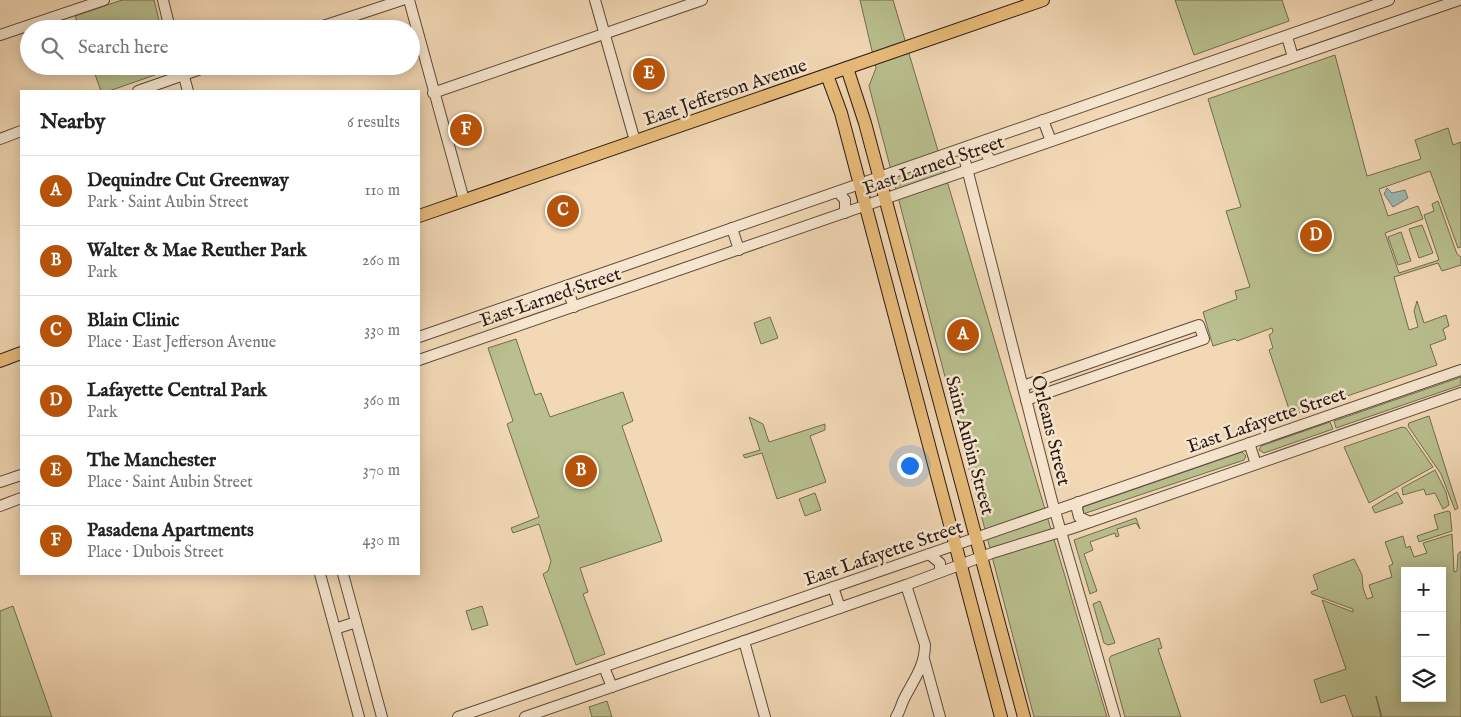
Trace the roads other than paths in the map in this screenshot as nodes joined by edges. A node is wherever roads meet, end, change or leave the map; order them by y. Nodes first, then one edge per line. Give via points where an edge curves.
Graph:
1 (104, 0) edge
2 (162, 0) edge
3 (402, 0) edge
4 (409, 0) edge
5 (595, 0) edge
6 (702, 0) edge
7 (1043, 0) edge
8 (1389, 0) edge
9 (1459, 0) edge
10 (1013, 5) edge
11 (45, 20) edge
12 (168, 20) edge
13 (341, 20) edge
14 (414, 20) edge
15 (20, 28) edge
16 (605, 34) junction
17 (0, 35) edge
18 (1287, 37) junction
19 (420, 43) edge
20 (1293, 57) junction
21 (847, 68) junction
22 (173, 75) edge
23 (183, 75) edge
24 (827, 75) junction
25 (140, 90) edge
26 (188, 90) edge
27 (433, 93) junction
28 (856, 100) junction
29 (838, 106) junction
30 (1043, 120) junction
31 (20, 132) edge
32 (0, 139) edge
33 (986, 140) junction
34 (635, 141) junction
35 (1051, 142) junction
36 (962, 148) junction
37 (873, 157) junction
38 (853, 162) junction
39 (992, 162) junction
40 (967, 170) junction
41 (879, 177) junction
42 (860, 184) junction
43 (838, 192) junction
44 (885, 199) junction
45 (464, 200) junction
46 (865, 206) junction
47 (845, 213) junction
48 (420, 216) edge
49 (891, 221) junction
50 (870, 227) junction
51 (732, 228) junction
52 (740, 250) junction
53 (566, 286) junction
54 (574, 307) junction
55 (420, 337) edge
56 (20, 353) edge
57 (1115, 354) junction
58 (420, 360) edge
59 (0, 361) edge
60 (1120, 368) junction
61 (931, 370) junction
62 (1461, 370) edge
63 (910, 377) junction
64 (1022, 386) junction
65 (1461, 393) edge
66 (1026, 400) junction
67 (1249, 443) junction
68 (1256, 464) junction
69 (20, 475) edge
70 (0, 482) edge
71 (20, 498) edge
72 (1078, 502) junction
73 (0, 506) edge
74 (1054, 512) junction
75 (971, 518) junction
76 (949, 522) junction
77 (1090, 522) junction
78 (1061, 531) junction
79 (976, 538) junction
80 (954, 545) junction
81 (929, 554) junction
82 (981, 557) junction
83 (960, 565) junction
84 (940, 572) junction
85 (320, 575) edge
86 (343, 575) edge
87 (988, 583) junction
88 (906, 586) junction
89 (833, 587) junction
90 (966, 588) junction
91 (840, 608) junction
92 (356, 622) junction
93 (335, 629) junction
94 (744, 641) junction
95 (924, 659) junction
96 (604, 666) junction
97 (612, 687) junction
98 (359, 717) edge
99 (382, 717) edge
100 (458, 717) edge
101 (525, 717) edge
102 (765, 717) edge
103 (896, 717) edge
104 (940, 717) edge
105 (1002, 717) edge
106 (1024, 717) edge
107 (1115, 717) edge

1 - 11 street
2 - 12 street
3 - 13 street
4 - 14 street
5 - 16 street
6 - 16 street
7 - 10 main road, East Jefferson Avenue
8 - 18 street, East Larned Street
9 - 20 street, East Larned Street
10 - 21 main road, East Jefferson Avenue
15 - 17 street
16 - 27 street
16 - 34 street
18 - 20 street
18 - 30 street, East Larned Street
19 - 27 street
20 - 35 street, East Larned Street
21 - 24 main road, East Jefferson Avenue
21 - 28 main road, Saint Aubin Street
22 - 25 street
23 - 26 street
24 - 29 main road
24 - 34 main road, East Jefferson Avenue
27 - 45 street
28 - 29 main road via 846,100
28 - 37 main road, Saint Aubin Street
29 - 38 main road
30 - 33 street, East Larned Street
30 - 35 street
31 - 32 street
33 - 36 street, East Larned Street
33 - 39 street via 984,152
34 - 45 main road, East Jefferson Avenue
35 - 39 street, East Larned Street
36 - 40 street, Orleans Street
36 - 41 street, East Larned Street
37 - 38 main road via 864,162
37 - 41 main road, Saint Aubin Street
38 - 42 main road
39 - 40 street, East Larned Street
40 - 44 street, East Larned Street
40 - 64 street, Orleans Street
41 - 42 street, East Larned Street
41 - 44 main road, Saint Aubin Street
42 - 43 street, East Larned Street
42 - 46 main road
43 - 47 street via 845,200
43 - 51 street, East Larned Street
44 - 46 street, East Larned Street
44 - 49 main road, Saint Aubin Street
45 - 48 main road, East Jefferson Avenue
46 - 47 street, East Larned Street
46 - 50 main road
47 - 52 street, East Larned Street
49 - 50 main road via 880,220
49 - 61 main road, Saint Aubin Street
50 - 63 main road
51 - 52 street
51 - 53 street, East Larned Street
52 - 54 street, East Larned Street
53 - 54 street
53 - 55 street, East Larned Street
54 - 58 street, East Larned Street
56 - 59 main road
57 - 60 street
57 - 60 street via 1199,325 1204,339
57 - 64 street
60 - 66 street
61 - 63 main road
61 - 75 main road, Saint Aubin Street
62 - 67 street, East Lafayette Street
63 - 76 main road
64 - 66 street, Orleans Street
65 - 68 street, East Lafayette Street
66 - 74 street, Orleans Street
67 - 68 street
67 - 72 street, East Lafayette Street
68 - 77 street, East Lafayette Street
69 - 70 street
71 - 73 street
72 - 74 street, East Lafayette Street
72 - 77 street via 1079,517
74 - 78 street, Orleans Street
74 - 79 street, East Lafayette Street
75 - 76 main road via 960,524
75 - 79 main road, Saint Aubin Street
76 - 80 main road
77 - 78 street, East Lafayette Street
78 - 82 street, East Lafayette Street
78 - 107 street, Orleans Street
79 - 80 street, East Lafayette Street
79 - 82 main road, Saint Aubin Street
80 - 81 street, East Lafayette Street
80 - 83 main road
81 - 84 street via 940,563
81 - 89 street, East Lafayette Street
82 - 83 street, East Lafayette Street
82 - 87 main road, Saint Aubin Street
83 - 84 street, East Lafayette Street
83 - 90 main road
84 - 88 street, East Lafayette Street
85 - 93 street
86 - 92 street
87 - 90 main road via 977,581
87 - 106 main road, Saint Aubin Street
88 - 91 street, East Lafayette Street
88 - 95 street via 925,645
89 - 91 street
89 - 96 street, East Lafayette Street
90 - 105 main road
91 - 94 street, East Lafayette Street
92 - 93 street
92 - 99 street
93 - 98 street
94 - 97 street, East Lafayette Street
94 - 102 street
95 - 103 street
95 - 104 street
96 - 97 street
96 - 100 street, East Lafayette Street
97 - 101 street, East Lafayette Street

